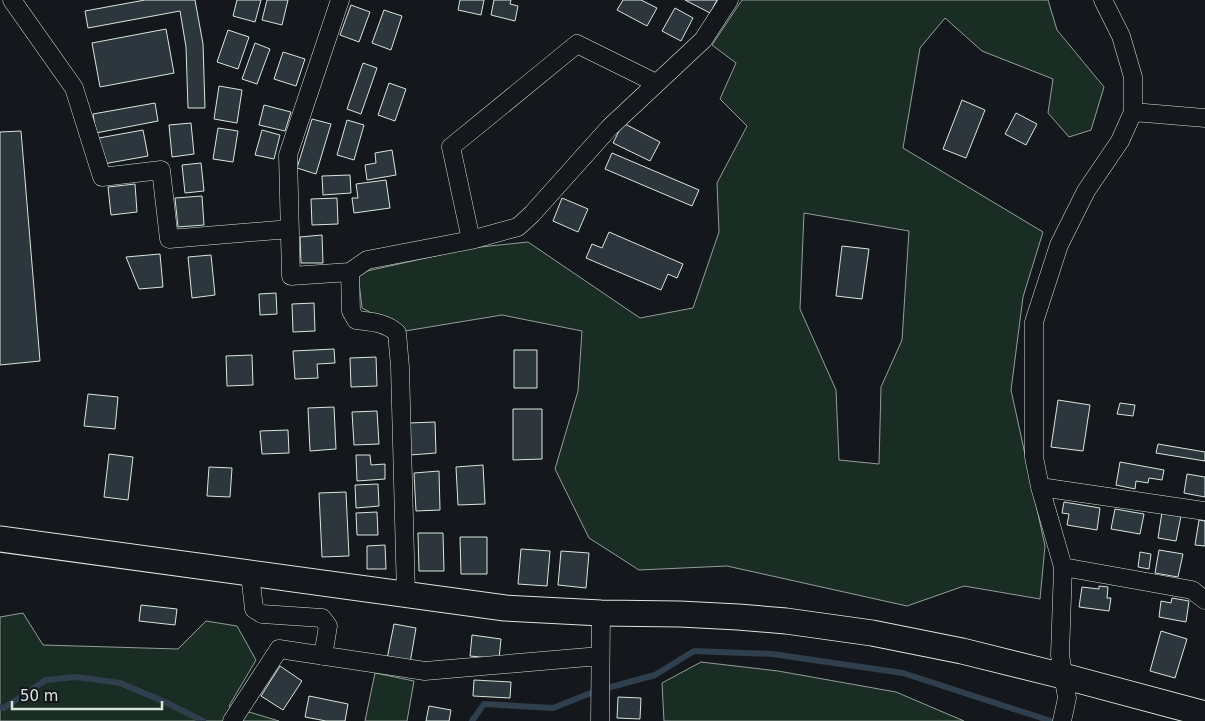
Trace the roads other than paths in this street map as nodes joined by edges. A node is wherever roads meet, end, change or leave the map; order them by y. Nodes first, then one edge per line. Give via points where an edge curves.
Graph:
1 (12, 0) edge
2 (340, 0) edge
3 (729, 0) edge
4 (1103, 0) edge
5 (656, 84) junction
6 (1132, 112) junction
7 (1205, 118) edge
8 (290, 229) junction
9 (471, 240) junction
10 (350, 272) junction
11 (1040, 487) junction
12 (1205, 511) edge
13 (0, 539) edge
14 (1064, 567) junction
15 (250, 574) junction
16 (406, 596) junction
17 (1205, 600) edge
18 (600, 613) junction
19 (323, 656) junction
20 (600, 656) junction
21 (1065, 687) junction
22 (600, 712) edge
23 (1205, 714) edge
24 (235, 716) edge
25 (1062, 721) edge

1 - 8 street via 74,88 102,177 161,170 169,239
2 - 8 street via 288,155
3 - 5 street via 703,40
4 - 6 street via 1121,36 1133,77
5 - 9 street via 610,127 518,227
5 - 9 street via 577,44 451,147
6 - 7 street
6 - 11 street via 1120,141 1086,191 1059,246 1034,322 1034,457
8 - 10 street via 291,276
9 - 10 street via 367,260
10 - 16 street via 351,311 356,320 390,326 397,333
11 - 12 street
11 - 14 street
13 - 15 street
14 - 17 street via 1192,590
14 - 21 street via 1060,655
15 - 16 street
15 - 19 street via 254,609 262,614 322,618 328,626
16 - 18 street via 504,608
18 - 20 street
18 - 21 street via 680,614 795,622 872,633 944,647
19 - 20 street via 425,672
19 - 24 street via 279,649
20 - 22 street
21 - 23 street
21 - 25 street

